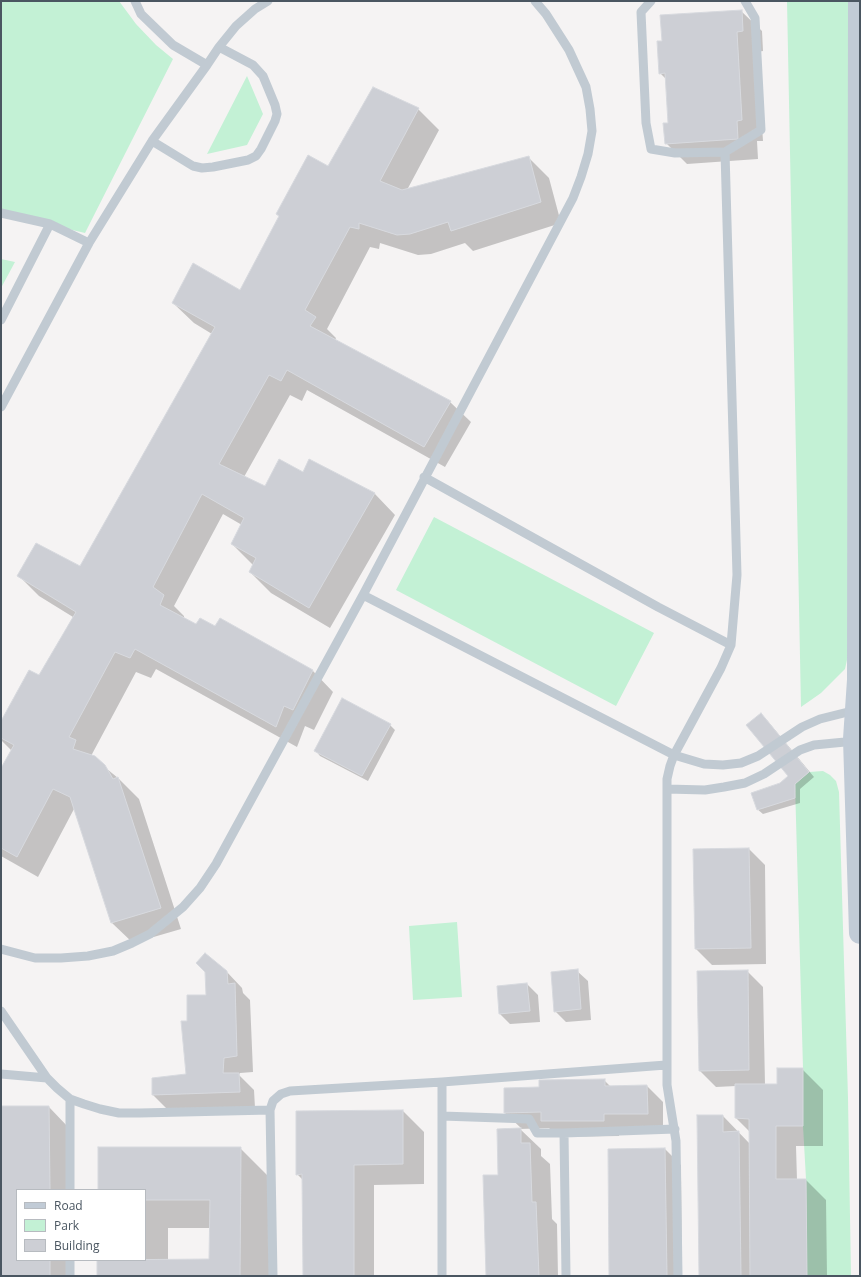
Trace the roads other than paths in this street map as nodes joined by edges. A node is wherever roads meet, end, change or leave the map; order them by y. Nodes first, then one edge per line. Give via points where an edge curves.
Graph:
1 (135, 1) edge
2 (268, 1) edge
3 (535, 1) edge
4 (651, 1) edge
5 (745, 1) edge
6 (859, 1) edge
7 (218, 46) junction
8 (207, 66) junction
9 (152, 141) junction
10 (725, 152) junction
11 (1, 213) edge
12 (50, 224) junction
13 (89, 243) junction
14 (1, 320) edge
15 (1, 407) edge
16 (424, 477) junction
17 (363, 595) junction
18 (731, 645) junction
19 (859, 679) edge
20 (856, 710) junction
21 (854, 739) junction
22 (674, 755) junction
23 (667, 789) junction
24 (860, 933) edge
25 (1, 949) edge
26 (1, 1011) edge
27 (666, 1065) junction
28 (1, 1074) edge
29 (47, 1078) junction
30 (442, 1082) junction
31 (70, 1099) junction
32 (270, 1110) junction
33 (442, 1116) junction
34 (675, 1129) junction
35 (564, 1133) junction
36 (70, 1189) edge
37 (70, 1261) edge
38 (70, 1276) edge
39 (273, 1276) edge
40 (442, 1276) edge
41 (566, 1276) edge
42 (678, 1276) edge

1 - 8 lane via 141,14 173,45
2 - 7 lane via 236,26
3 - 16 lane via 569,50 586,87 592,131 588,154 573,198
4 - 10 lane via 641,12 646,123 652,149 675,152
5 - 10 lane via 755,18 761,130
6 - 19 street
7 - 8 lane
7 - 9 lane via 258,70 275,105 275,121 256,156 248,160 202,168 193,166
8 - 9 lane
9 - 13 lane
10 - 18 lane via 737,575
11 - 12 lane
12 - 13 lane
12 - 14 lane
13 - 15 lane
16 - 17 lane
16 - 18 lane
17 - 22 lane
17 - 25 lane via 216,864 183,907 150,934 113,950 88,956 35,958
18 - 22 lane
19 - 20 street
20 - 21 street
20 - 22 lane via 820,719 802,727 758,756 741,763 723,766 704,764
21 - 23 lane via 814,745 800,750 764,774 745,782 705,790
21 - 24 street
22 - 23 lane via 667,779
23 - 27 lane
26 - 29 lane
27 - 30 lane
27 - 34 lane via 666,1085
28 - 29 lane
29 - 31 lane
30 - 32 lane via 290,1091 273,1101
30 - 33 lane
31 - 32 lane via 118,1112
31 - 36 lane
32 - 39 lane
33 - 35 lane via 529,1119 537,1133
33 - 40 lane
34 - 35 lane
34 - 42 lane
35 - 41 lane
37 - 38 lane

